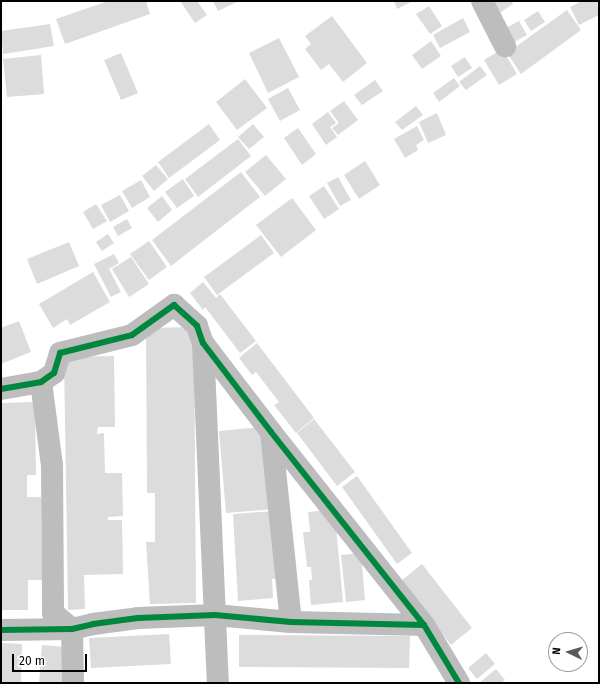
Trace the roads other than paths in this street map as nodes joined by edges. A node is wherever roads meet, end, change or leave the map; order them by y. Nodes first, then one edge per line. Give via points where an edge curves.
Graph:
1 (482, 1) edge
2 (505, 46) dead end
3 (203, 343) junction
4 (41, 382) junction
5 (1, 389) edge
6 (271, 432) junction
7 (215, 614) junction
8 (291, 622) junction
9 (424, 625) junction
10 (1, 630) edge
11 (72, 630) junction
12 (73, 683) edge
13 (218, 683) edge
14 (459, 683) edge

1 - 2 street
3 - 4 street via 197,326 174,305 132,335 60,353 54,373
3 - 6 street
3 - 7 street
4 - 5 street
4 - 11 street via 52,465 53,613
6 - 8 street
6 - 9 street
7 - 8 street
7 - 11 street via 138,618 93,624
7 - 13 street
8 - 9 street
9 - 14 street
10 - 11 street
11 - 12 street

